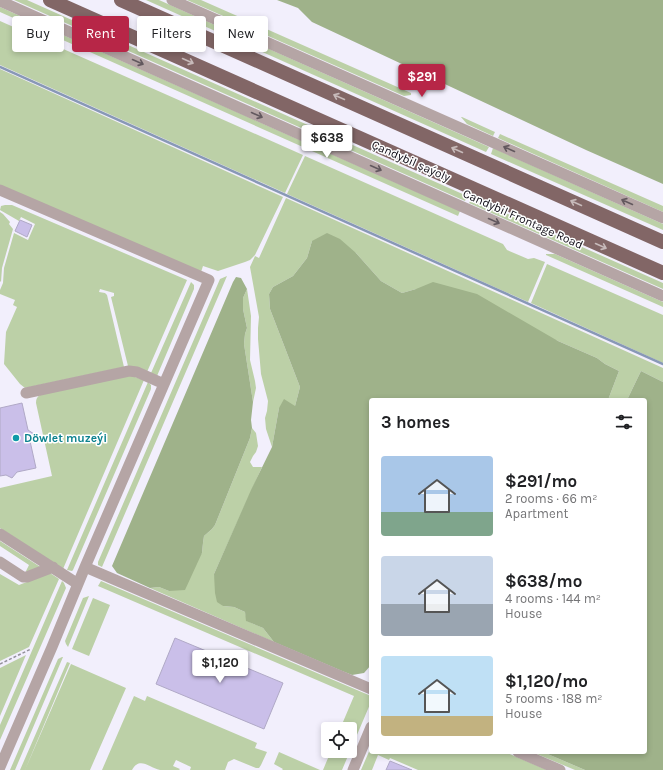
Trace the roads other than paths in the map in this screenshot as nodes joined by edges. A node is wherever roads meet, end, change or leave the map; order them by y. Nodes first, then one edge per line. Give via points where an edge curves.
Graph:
1 (50, 0) edge
2 (121, 0) edge
3 (172, 0) edge
4 (0, 1) edge
5 (1, 192) edge
6 (663, 218) edge
7 (663, 242) edge
8 (663, 273) edge
9 (663, 296) edge
10 (164, 384) junction
11 (26, 393) dead end
12 (0, 534) edge
13 (0, 562) edge
14 (52, 567) junction
15 (85, 567) junction
16 (78, 584) junction
17 (369, 688) edge
18 (369, 732) edge
19 (523, 754) edge
20 (0, 767) edge
21 (353, 770) edge
22 (560, 770) edge

1 -> 8 main road, Çandybil şaýoly
7 -> 2 main road
6 -> 3 street
4 -> 9 street, Candybil Frontage Road
5 - 10 street via 209,280
10 - 11 street via 129,371
10 - 15 street
12 - 14 street
13 - 14 street via 22,577
14 - 16 street
15 - 16 street
15 - 17 street
16 - 20 street
18 - 21 street
19 - 22 street

